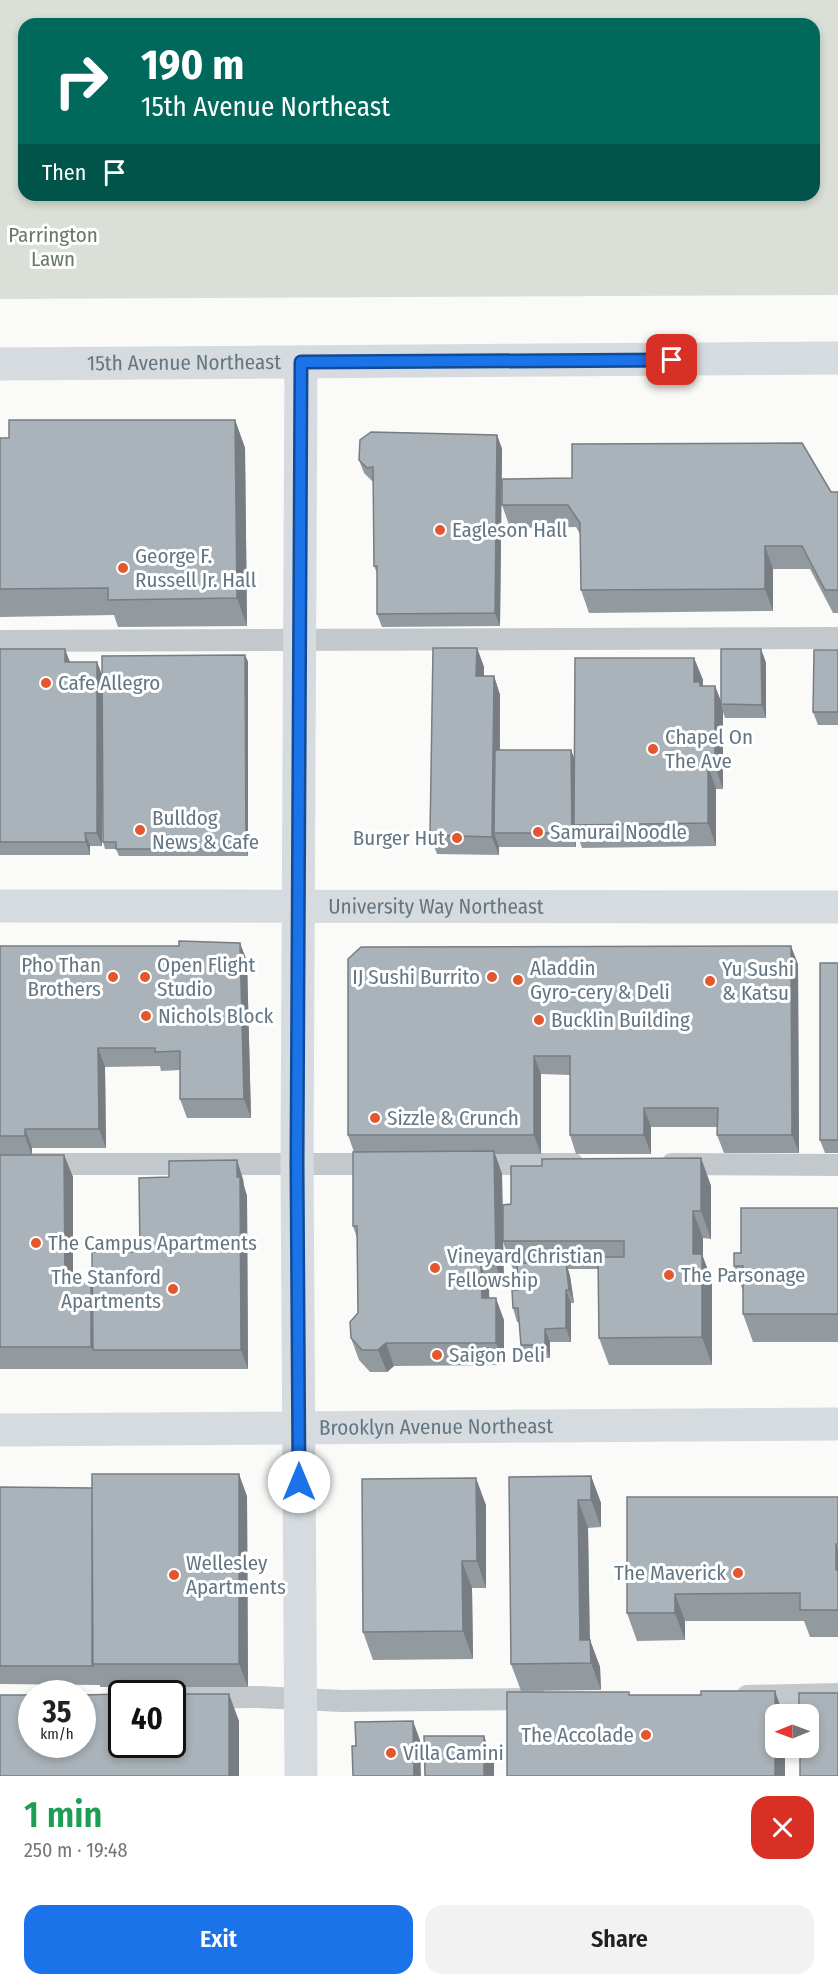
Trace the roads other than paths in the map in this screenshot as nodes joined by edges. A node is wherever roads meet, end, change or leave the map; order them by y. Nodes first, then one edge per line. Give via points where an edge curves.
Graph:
1 (838, 358) edge
2 (301, 362) junction
3 (0, 364) edge
4 (838, 638) edge
5 (299, 640) junction
6 (0, 641) edge
7 (0, 906) edge
8 (298, 907) junction
9 (838, 907) edge
10 (297, 1163) junction
11 (0, 1164) edge
12 (411, 1164) edge
13 (445, 1164) edge
14 (594, 1164) edge
15 (652, 1164) edge
16 (838, 1165) edge
17 (838, 1424) edge
18 (300, 1427) junction
19 (0, 1430) edge
20 (838, 1694) edge
21 (720, 1696) edge
22 (186, 1698) edge
23 (301, 1698) junction
24 (554, 1698) edge
25 (301, 1776) edge

1 - 2 street, 15th Avenue Northeast
2 - 3 street, 15th Avenue Northeast
2 - 5 street
4 - 5 lane
5 - 6 lane
5 - 8 street
7 - 8 street, University Way Northeast
8 - 9 street, University Way Northeast
8 - 10 street
10 - 11 lane
10 - 12 lane
10 - 18 street
13 - 14 lane
15 - 16 lane
17 - 18 street, Brooklyn Avenue Northeast
18 - 19 street, Brooklyn Avenue Northeast
18 - 23 street
20 - 21 lane
22 - 23 lane
23 - 24 lane
23 - 25 street

